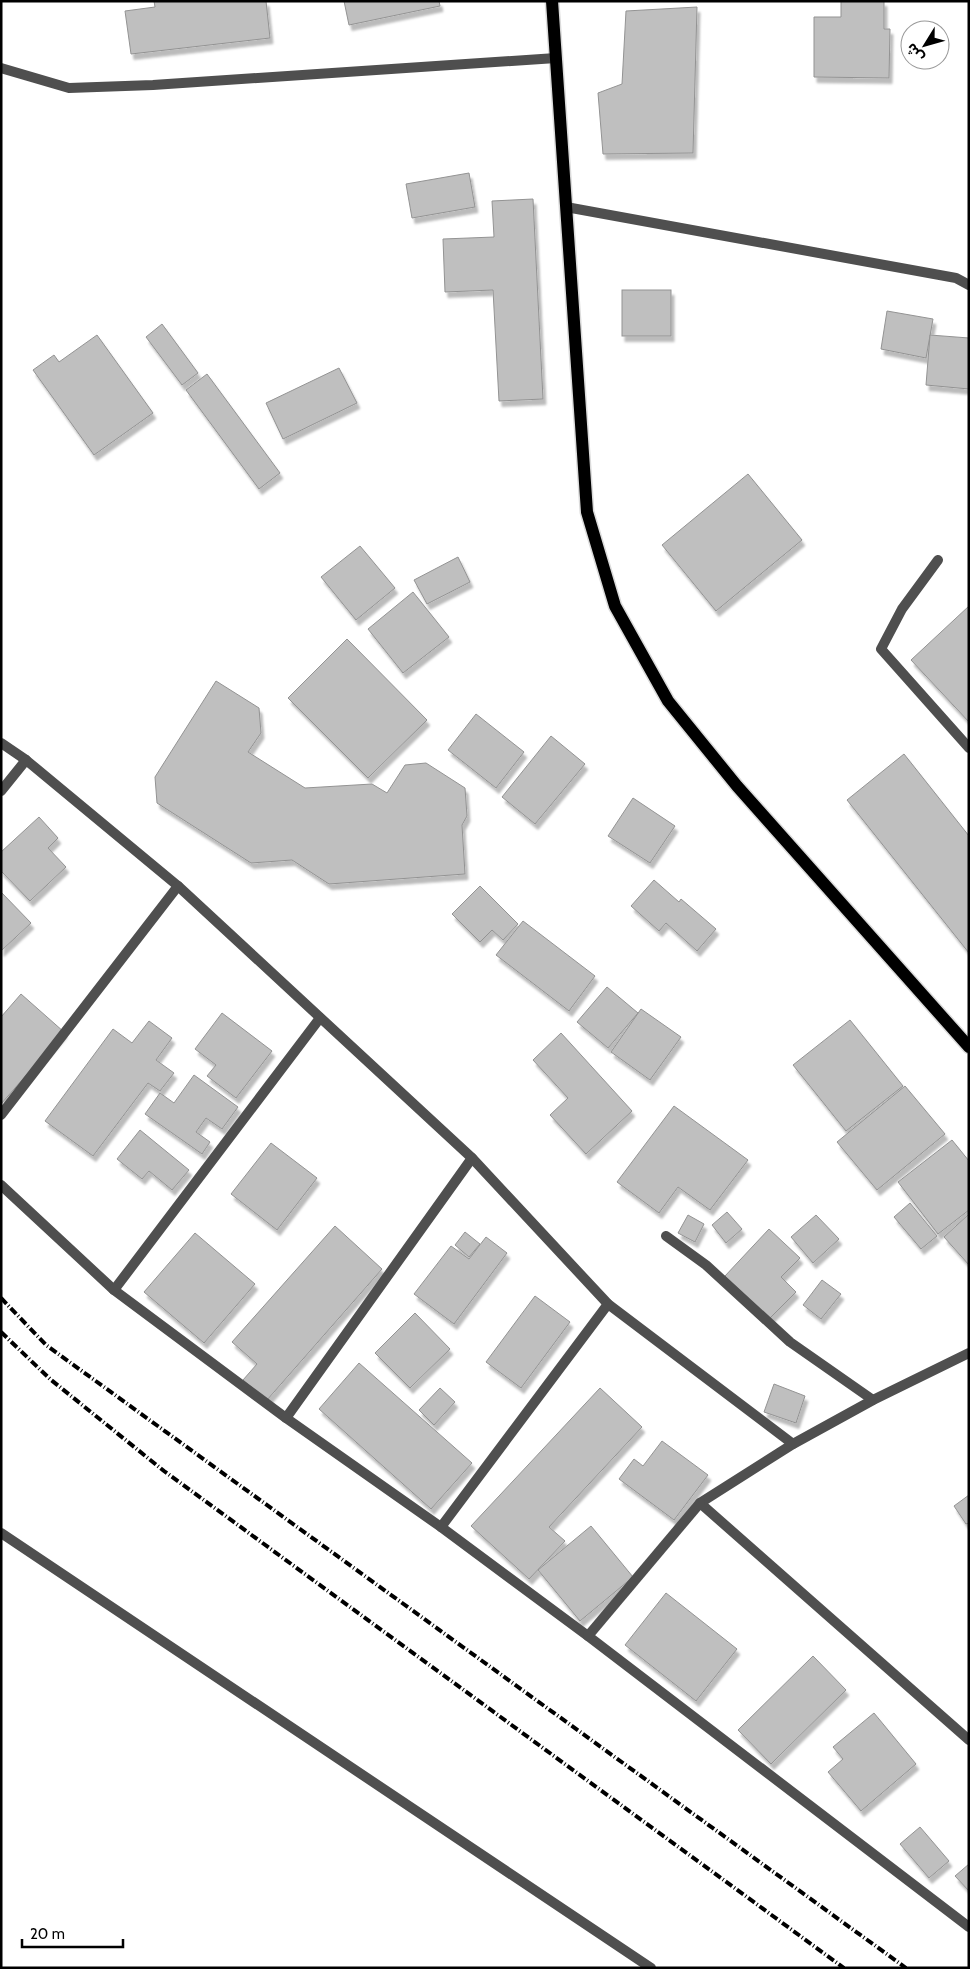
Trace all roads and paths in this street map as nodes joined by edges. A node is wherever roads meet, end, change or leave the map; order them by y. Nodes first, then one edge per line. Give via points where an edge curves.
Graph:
1 (552, 1) edge
2 (556, 58) junction
3 (1, 68) edge
4 (566, 207) junction
5 (969, 285) edge
6 (938, 560) dead end
7 (1, 743) edge
8 (969, 748) edge
9 (26, 760) junction
10 (1, 791) edge
11 (178, 886) junction
12 (320, 1018) junction
13 (969, 1047) edge
14 (1, 1115) edge
15 (472, 1158) junction
16 (1, 1185) edge
17 (666, 1236) dead end
18 (114, 1290) junction
19 (608, 1304) junction
20 (969, 1353) edge
21 (873, 1400) junction
22 (286, 1418) junction
23 (793, 1444) junction
24 (700, 1503) junction
25 (441, 1527) junction
26 (1, 1533) edge
27 (588, 1636) junction
28 (969, 1740) edge
29 (969, 1927) edge
30 (651, 1968) edge

1 - 2 main road
2 - 3 street via 69,88
2 - 4 main road
4 - 5 street via 956,278
4 - 13 main road via 587,512 615,606 668,701 730,779
6 - 8 street via 902,609 881,649
7 - 9 street
9 - 10 street
9 - 11 street
11 - 12 street
11 - 14 street
12 - 15 street
12 - 18 street
15 - 19 street
15 - 22 street
16 - 18 street
17 - 21 street via 706,1266 790,1342
18 - 22 street
19 - 23 street
19 - 25 street
20 - 21 street
21 - 23 street
22 - 25 street
23 - 24 street
24 - 27 street
24 - 28 street
25 - 27 street
26 - 30 street
27 - 29 street

